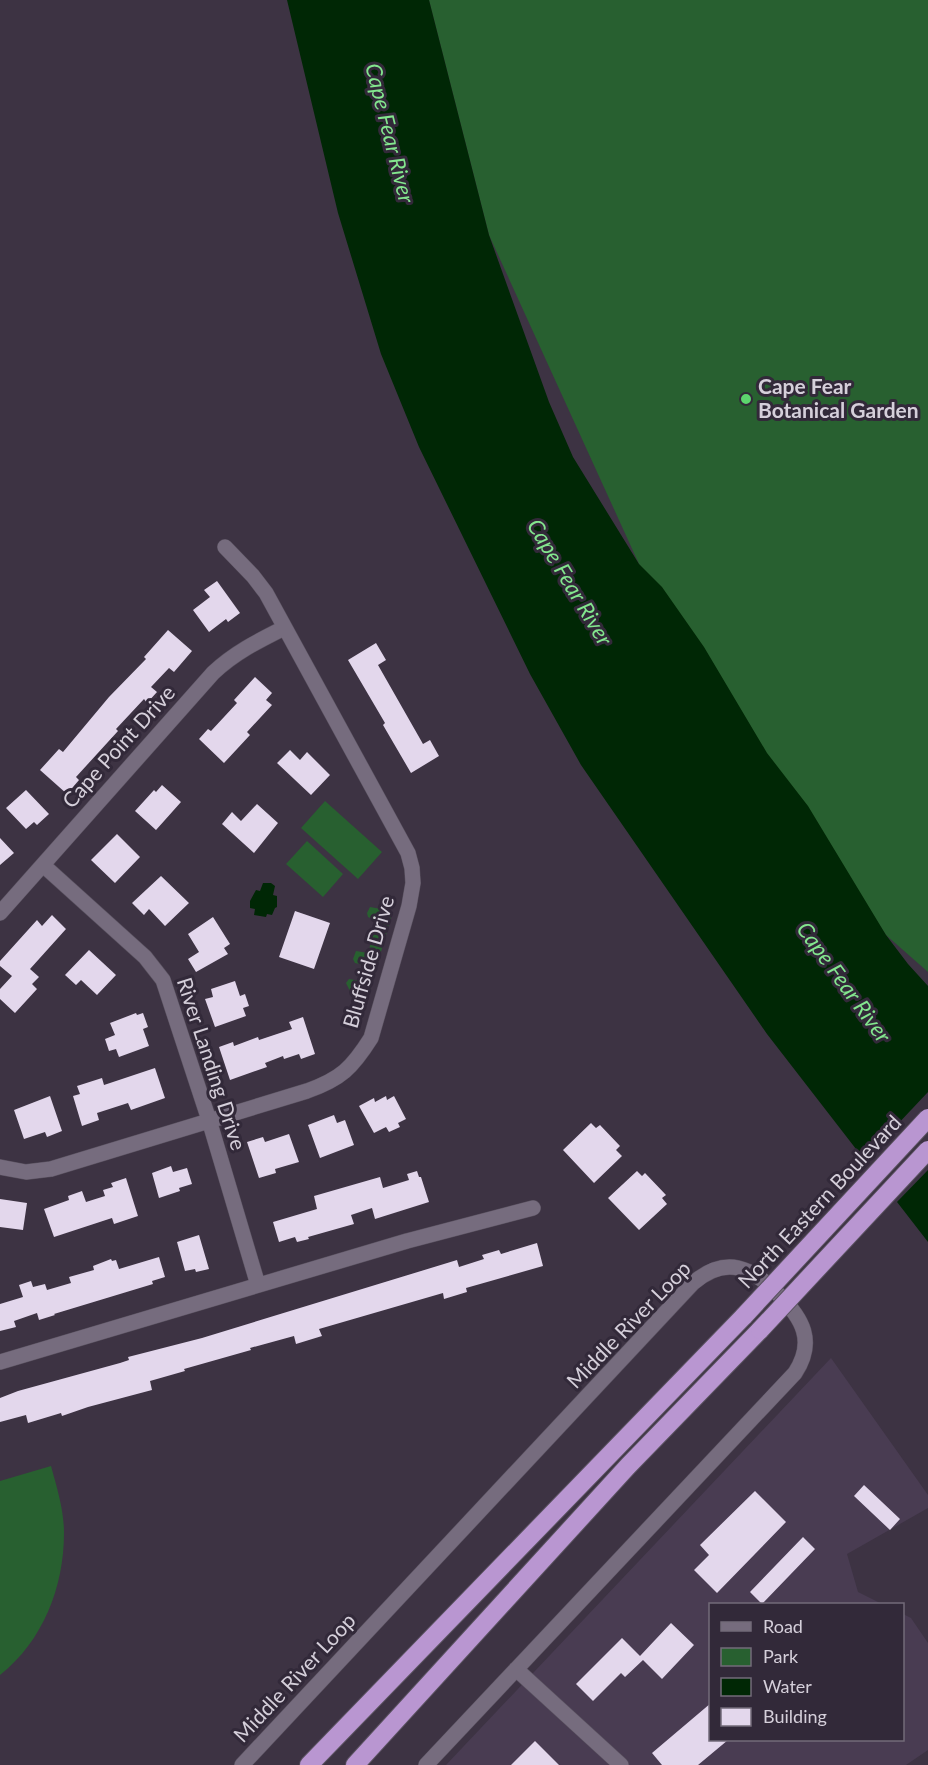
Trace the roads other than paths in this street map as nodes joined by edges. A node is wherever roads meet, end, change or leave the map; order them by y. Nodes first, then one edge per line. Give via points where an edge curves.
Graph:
1 (225, 547) dead end
2 (284, 628) junction
3 (43, 865) junction
4 (0, 913) edge
5 (928, 1118) edge
6 (209, 1120) junction
7 (928, 1150) edge
8 (0, 1167) edge
9 (533, 1208) dead end
10 (258, 1285) junction
11 (0, 1362) edge
12 (516, 1669) junction
13 (242, 1765) edge
14 (309, 1765) edge
15 (355, 1765) edge
16 (426, 1765) edge
17 (621, 1765) edge

1 - 2 street, Bluffside Drive via 266,592
2 - 3 street, Cape Point Drive via 241,650 213,673
2 - 6 street, Bluffside Drive via 408,854 413,883 381,1008 360,1056 330,1083
3 - 4 street, Cape Point Drive
3 - 6 street, River Landing Drive via 145,957 163,980
5 - 14 highway, North Eastern Boulevard, bridge via 744,1316
6 - 8 street, Bluffside Drive via 51,1169 26,1172
6 - 10 street, River Landing Drive
7 - 15 highway, North Eastern Boulevard, bridge via 628,1466
9 - 10 street
10 - 11 street
12 - 13 street, Middle River Loop via 798,1368 805,1347 801,1322 793,1309 753,1272 719,1269 690,1286
12 - 16 street, Middle River Loop
12 - 17 street

